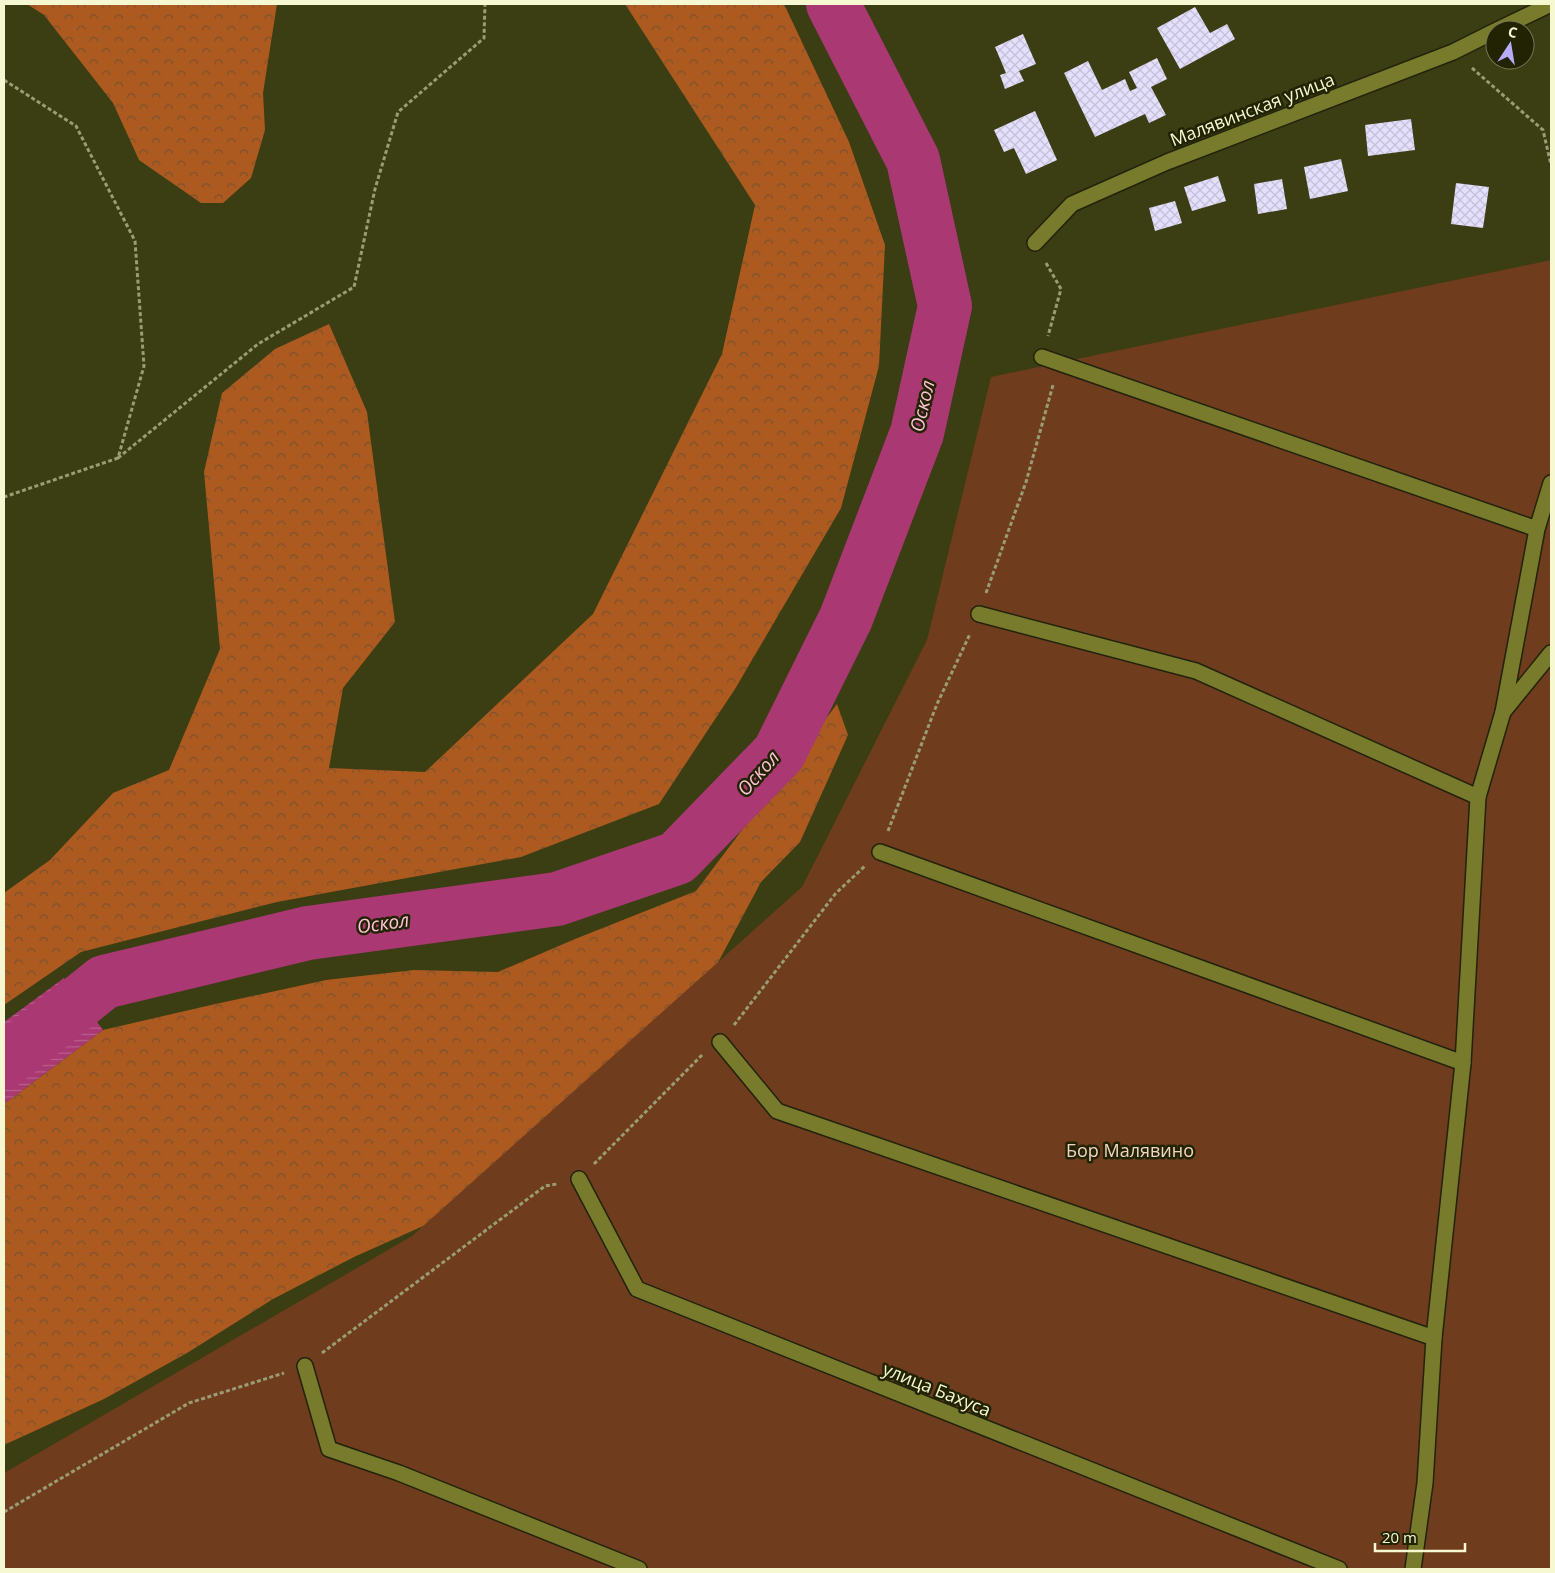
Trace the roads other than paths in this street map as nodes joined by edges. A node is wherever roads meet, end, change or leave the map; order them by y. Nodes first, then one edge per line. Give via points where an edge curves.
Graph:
1 (1551, 4) edge
2 (1518, 20) edge
3 (1485, 36) edge
4 (1035, 243) road end
5 (1042, 357) road end
6 (1551, 483) edge
7 (1538, 529) junction
8 (979, 614) road end
9 (1551, 653) edge
10 (1503, 712) junction
11 (1478, 797) junction
12 (880, 852) road end
13 (720, 1042) road end
14 (1464, 1063) junction
15 (579, 1179) road end
16 (1434, 1338) junction
17 (305, 1366) road end
18 (639, 1569) edge
19 (1339, 1569) edge
20 (1413, 1569) edge

1 - 2 street, Малявинская улица
3 - 4 street, Малявинская улица via 1453,52 1168,162 1072,204
5 - 7 street
6 - 7 street
7 - 10 street
8 - 11 street via 1196,671
9 - 10 street
10 - 11 street
11 - 14 street
12 - 14 street
13 - 16 street via 777,1111
14 - 16 street
15 - 19 street, улица Бахуса via 636,1289
16 - 20 street via 1425,1483
17 - 18 street via 329,1449 399,1473

